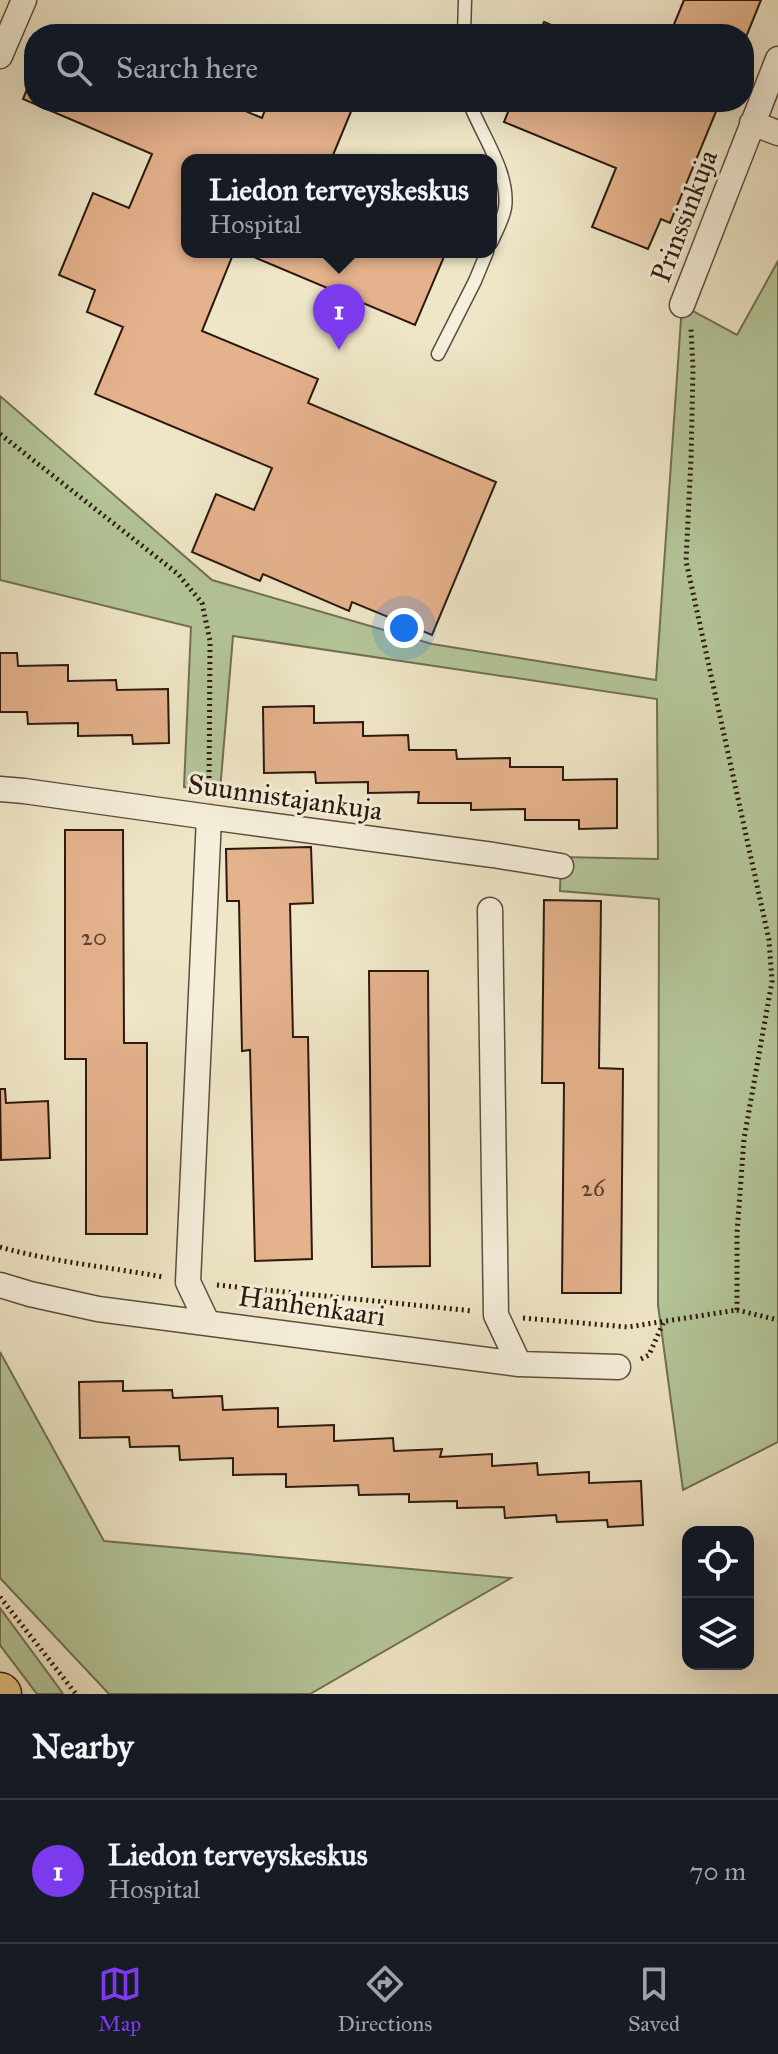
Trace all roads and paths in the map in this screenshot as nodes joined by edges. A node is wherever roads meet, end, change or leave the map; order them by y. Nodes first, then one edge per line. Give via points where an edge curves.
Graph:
1 (24, 0) edge
2 (465, 0) edge
3 (464, 24) edge
4 (0, 56) edge
5 (778, 59) edge
6 (474, 112) edge
7 (752, 123) junction
8 (778, 133) edge
9 (493, 154) edge
10 (497, 162) edge
11 (497, 229) edge
12 (485, 258) edge
13 (682, 305) joint
14 (438, 354) dead end
15 (0, 434) edge
16 (0, 789) edge
17 (209, 817) junction
18 (561, 866) dead end
19 (490, 910) dead end
20 (775, 981) edge
21 (0, 1247) edge
22 (188, 1282) junction
23 (0, 1285) edge
24 (737, 1310) junction
25 (496, 1315) junction
26 (664, 1320) junction
27 (778, 1320) edge
28 (207, 1322) junction
29 (519, 1364) junction
30 (618, 1367) joint
31 (0, 1597) edge
32 (76, 1694) edge

1 - 4 street
2 - 3 lane
5 - 7 street, Prinssinkuja
6 - 9 lane
7 - 8 street
7 - 13 street, Prinssinkuja
10 - 11 lane via 505,187 505,210
12 - 14 lane
13 - 20 path via 691,325 693,369 686,561
15 - 17 path via 178,574 202,603 210,641
16 - 17 street, Suunnistajankuja
17 - 18 street, Suunnistajankuja
17 - 22 street
19 - 25 street
20 - 24 path via 744,1139
21 - 22 path
22 - 25 path
22 - 28 street
23 - 28 street, Hanhenkaari via 98,1309
24 - 26 path
24 - 27 path
25 - 26 path via 628,1327
25 - 29 street
26 - 30 path via 649,1355
28 - 29 street, Hanhenkaari
29 - 30 street, Hanhenkaari
31 - 32 path

